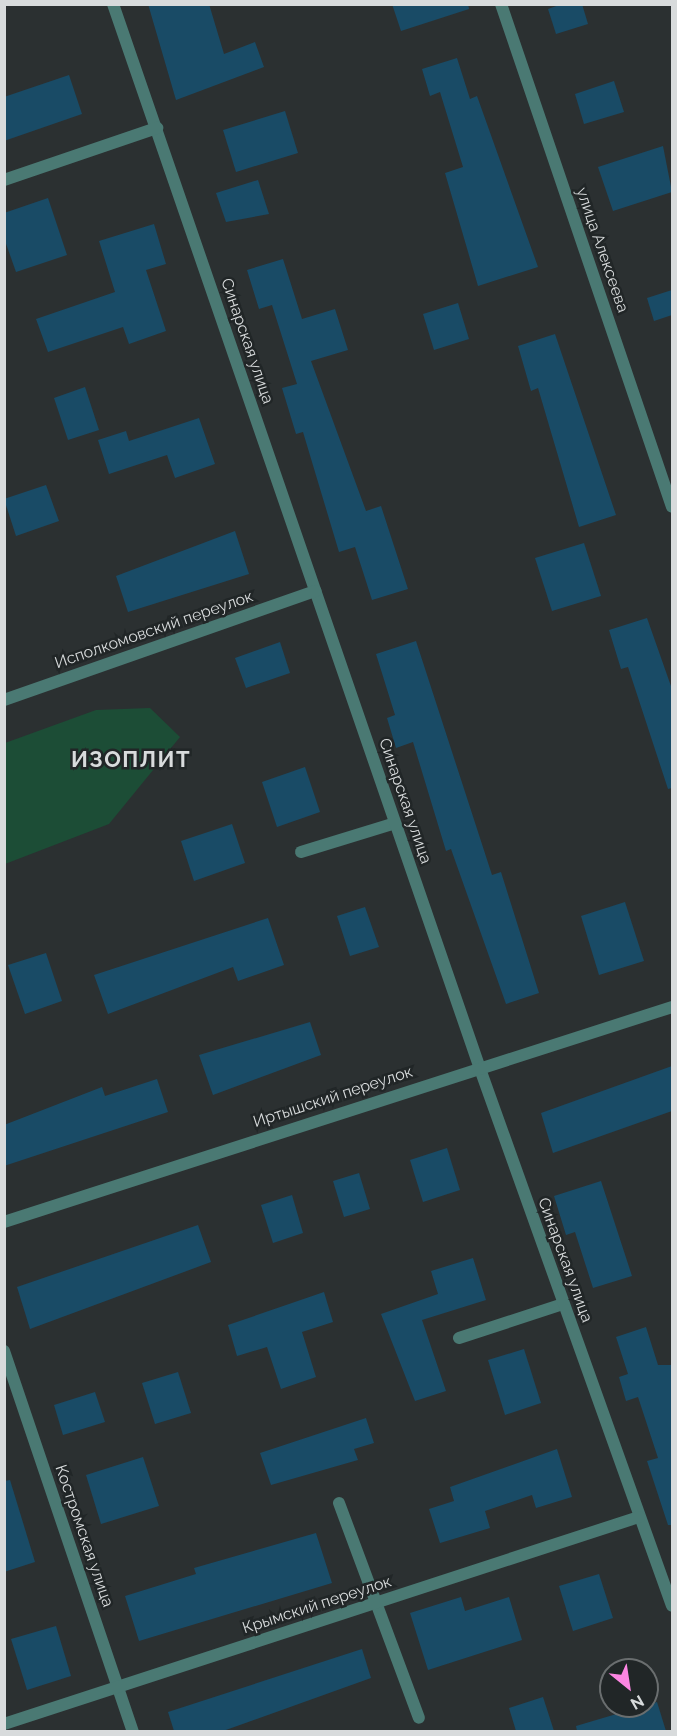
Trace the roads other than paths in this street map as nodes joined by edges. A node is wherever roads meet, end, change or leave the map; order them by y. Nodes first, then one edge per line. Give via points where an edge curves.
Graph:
1 (112, 4) edge
2 (501, 4) edge
3 (157, 128) junction
4 (4, 180) edge
5 (672, 507) edge
6 (315, 591) junction
7 (4, 700) edge
8 (395, 823) junction
9 (301, 852) dead end
10 (672, 1007) edge
11 (479, 1066) junction
12 (4, 1222) edge
13 (563, 1304) junction
14 (459, 1338) dead end
15 (4, 1351) edge
16 (339, 1503) dead end
17 (639, 1516) junction
18 (377, 1604) junction
19 (672, 1606) edge
20 (117, 1686) junction
21 (419, 1718) dead end
22 (4, 1724) edge
23 (132, 1731) edge

1 - 3 street, Синарская улица
2 - 5 street, улица Алексеева
3 - 4 street
3 - 6 street, Синарская улица
6 - 7 street, Исполкомовский переулок
6 - 8 street, Синарская улица
8 - 9 street
8 - 11 street, Синарская улица
10 - 11 street, Иртышский переулок
11 - 12 street, Иртышский переулок
11 - 13 street, Синарская улица
13 - 14 street
13 - 17 street, Синарская улица
15 - 20 street, Костромская улица
16 - 18 street
17 - 18 street, Крымский переулок
17 - 19 street, Синарская улица
18 - 20 street, Крымский переулок
18 - 21 street
20 - 22 street, Крымский переулок
20 - 23 street, Костромская улица

